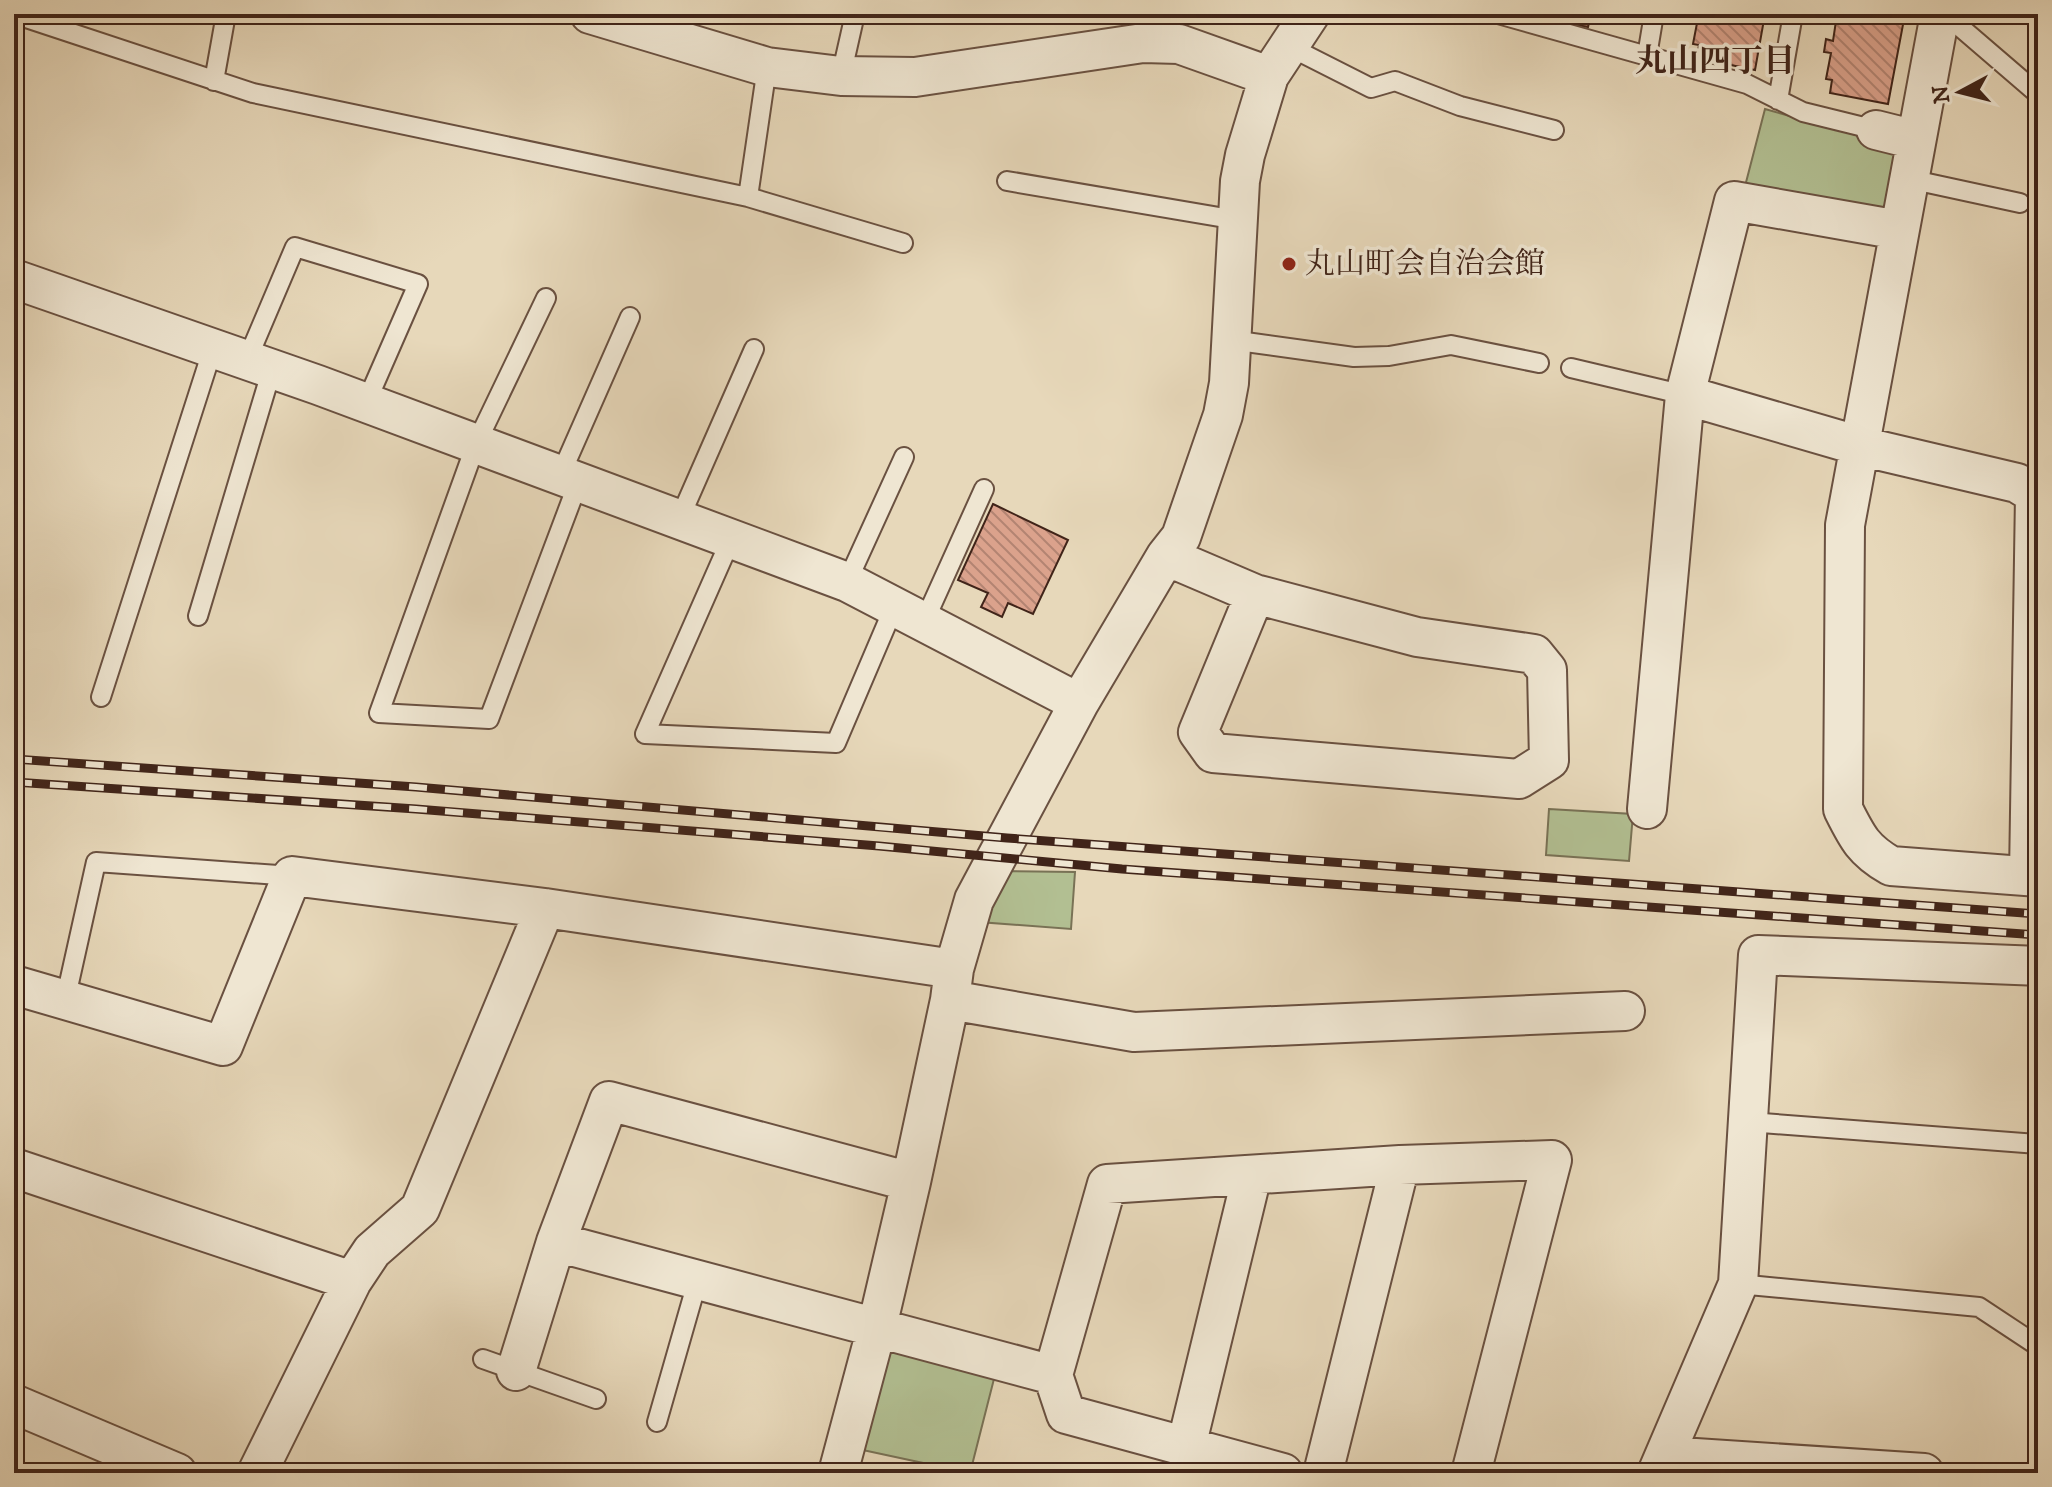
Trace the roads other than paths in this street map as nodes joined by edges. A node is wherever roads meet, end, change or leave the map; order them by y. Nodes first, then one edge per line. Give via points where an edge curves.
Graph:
1 (14, 14) edge
2 (226, 14) edge
3 (590, 14) edge
4 (855, 14) edge
5 (1310, 14) edge
6 (1498, 14) edge
7 (1654, 14) edge
8 (1793, 14) edge
9 (1943, 14) edge
10 (1524, 18) edge
11 (662, 25) edge
12 (1647, 56) junction
13 (1278, 61) junction
14 (767, 67) junction
15 (841, 76) junction
16 (214, 81) junction
17 (2038, 94) edge
18 (1778, 100) junction
19 (1554, 130) dead end
20 (1876, 130) joint
21 (1916, 140) junction
22 (1909, 179) junction
23 (1007, 181) dead end
24 (748, 197) junction
25 (2020, 203) dead end
26 (1237, 220) junction
27 (1899, 230) junction
28 (903, 243) dead end
29 (14, 279) edge
30 (546, 298) dead end
31 (630, 317) dead end
32 (1231, 340) junction
33 (754, 349) dead end
34 (244, 359) junction
35 (1539, 363) dead end
36 (1571, 368) dead end
37 (1685, 395) junction
38 (366, 403) junction
39 (476, 444) junction
40 (1860, 446) junction
41 (904, 457) dead end
42 (569, 479) junction
43 (984, 489) dead end
44 (2037, 496) edge
45 (679, 520) junction
46 (731, 539) junction
47 (1166, 556) junction
48 (847, 582) junction
49 (1255, 594) junction
50 (909, 615) junction
51 (198, 616) dead end
52 (101, 697) dead end
53 (1079, 703) junction
54 (1647, 809) dead end
55 (292, 876) junction
56 (2033, 876) edge
57 (545, 908) junction
58 (2038, 966) edge
59 (14, 985) edge
60 (952, 985) junction
61 (65, 1001) junction
62 (1625, 1011) dead end
63 (1749, 1122) junction
64 (2038, 1144) edge
65 (1400, 1165) junction
66 (1252, 1175) junction
67 (17, 1179) edge
68 (911, 1182) junction
69 (556, 1242) junction
70 (698, 1279) junction
71 (352, 1281) junction
72 (1738, 1284) junction
73 (877, 1327) junction
74 (2038, 1346) edge
75 (499, 1365) joint
76 (1053, 1375) junction
77 (596, 1399) dead end
78 (14, 1404) edge
79 (657, 1422) dead end
80 (1186, 1447) junction
81 (1661, 1464) edge
82 (177, 1473) edge
83 (257, 1473) edge
84 (838, 1473) edge
85 (1283, 1473) edge
86 (1323, 1473) edge
87 (1471, 1473) edge
88 (1924, 1473) edge

1 - 16 lane
2 - 16 lane
3 - 11 street
4 - 15 lane
5 - 13 street
6 - 10 lane
7 - 12 lane
8 - 18 lane
9 - 17 lane
9 - 21 street
10 - 12 lane
11 - 14 street
12 - 18 lane via 1747,84
13 - 15 street via 1143,43 915,77
13 - 19 lane via 1371,88 1395,81 1460,106
13 - 26 street via 1245,155
14 - 15 street
14 - 24 lane
16 - 24 lane
18 - 20 lane via 1803,112
20 - 21 street
21 - 22 street
22 - 25 lane
22 - 27 street
23 - 26 lane
24 - 28 lane
26 - 32 street
27 - 37 street via 1734,201
27 - 40 street
29 - 34 street
30 - 39 lane
31 - 42 lane
32 - 35 lane via 1354,357 1451,345
32 - 47 street via 1223,415 1181,537
33 - 45 lane
34 - 38 street
34 - 38 lane via 295,247 418,284
34 - 51 lane
34 - 52 lane
36 - 37 lane
37 - 40 street
37 - 54 street
38 - 39 street
39 - 42 street
39 - 42 lane via 379,713 489,719
40 - 44 street via 2017,483
40 - 56 street via 1845,525 1843,809 1858,840 1891,866
41 - 48 lane
42 - 45 street
43 - 50 lane
44 - 56 street
45 - 46 street
46 - 48 street
46 - 50 lane via 645,734 836,743
47 - 49 street
47 - 53 street
48 - 50 street
49 - 49 street via 1417,637 1534,654 1547,670 1549,760 1519,779 1213,753 1198,732
50 - 53 street
53 - 60 street via 974,900
55 - 57 street
55 - 61 lane via 96,862
55 - 61 street via 223,1046
57 - 60 street
57 - 71 street via 420,1209 372,1251
58 - 63 street via 1758,955
59 - 61 street
60 - 62 street via 1134,1032
60 - 68 street
63 - 64 lane
63 - 72 street
65 - 66 street
65 - 86 street
65 - 87 street via 1552,1160
66 - 76 street via 1107,1184
66 - 80 street
67 - 71 street
68 - 69 street via 609,1101
68 - 73 street
69 - 70 street
69 - 75 street
70 - 73 street
70 - 79 lane
71 - 83 street
72 - 74 lane via 1979,1307
72 - 81 street
73 - 76 street
73 - 84 street
75 - 77 lane
76 - 80 street via 1066,1414
78 - 82 street
80 - 85 street
81 - 88 street

